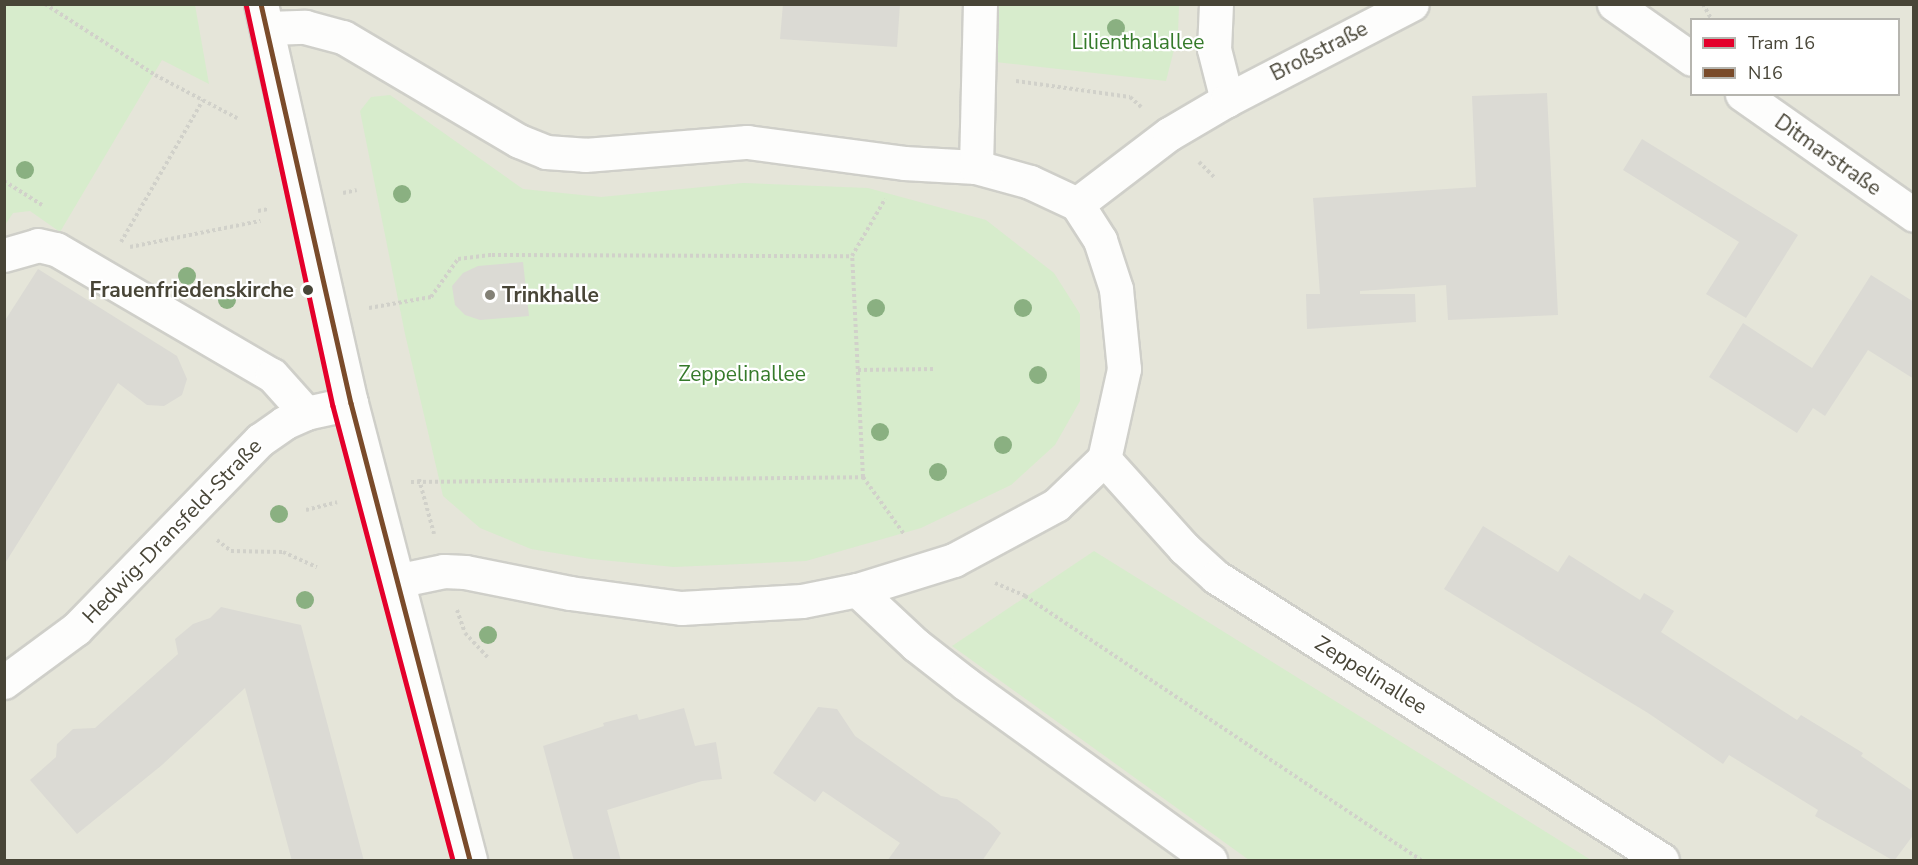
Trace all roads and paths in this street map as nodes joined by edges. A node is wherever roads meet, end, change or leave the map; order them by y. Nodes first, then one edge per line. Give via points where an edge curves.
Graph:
1 (45, 4) edge
2 (980, 4) edge
3 (1216, 4) edge
4 (1412, 4) edge
5 (1614, 4) edge
6 (1703, 4) edge
7 (264, 16) edge
8 (1711, 18) edge
9 (1690, 58) edge
10 (976, 73) junction
11 (1745, 96) edge
12 (203, 100) junction
13 (1227, 100) junction
14 (237, 118) dead end
15 (1169, 134) junction
16 (976, 167) junction
17 (1214, 177) dead end
18 (4, 181) edge
19 (888, 194) dead end
20 (1077, 204) junction
21 (49, 210) dead end
22 (1914, 215) edge
23 (260, 221) dead end
24 (6, 256) edge
25 (852, 256) junction
26 (381, 306) dead end
27 (936, 369) dead end
28 (858, 370) junction
29 (351, 403) junction
30 (306, 413) junction
31 (1104, 459) junction
32 (864, 477) junction
33 (373, 492) junction
34 (335, 503) dead end
35 (306, 510) dead end
36 (901, 532) dead end
37 (216, 539) dead end
38 (317, 567) dead end
39 (987, 579) dead end
40 (396, 581) junction
41 (857, 590) junction
42 (4, 682) edge
43 (470, 861) edge
44 (1210, 861) edge
45 (1420, 861) edge
46 (1662, 861) edge

1 - 12 path
2 - 10 street
3 - 13 street via 1214,49
4 - 13 street, Broßstraße
5 - 9 street
6 - 8 path
7 - 16 street via 343,37 519,141 546,152 585,155 747,142 904,163
7 - 29 street
10 - 15 path via 1130,97
10 - 16 street
11 - 22 street, Ditmarstraße
12 - 14 path
12 - 23 path via 116,249
13 - 15 street
15 - 17 path
15 - 20 street
16 - 20 street via 1030,182
18 - 21 path
19 - 25 path
20 - 31 street via 1100,240 1116,289 1122,327 1120,398
24 - 30 street via 22,248 56,249 266,370
25 - 26 path via 492,255 458,259 431,297
25 - 28 path
27 - 28 path
28 - 32 path
29 - 30 street, Hedwig-Dransfeld-Straße
29 - 33 street
30 - 42 street, Hedwig-Dransfeld-Straße via 260,440 76,629
31 - 41 street via 1056,505 1014,530 954,560
31 - 46 street, Zeppelinallee via 1184,548 1216,577
32 - 33 path via 419,479
32 - 36 path
33 - 40 street
34 - 35 path
37 - 38 path via 231,551 284,552
39 - 45 path via 1025,596
40 - 41 street via 465,572 570,593 681,608 802,601
40 - 43 street
41 - 44 street via 958,677

